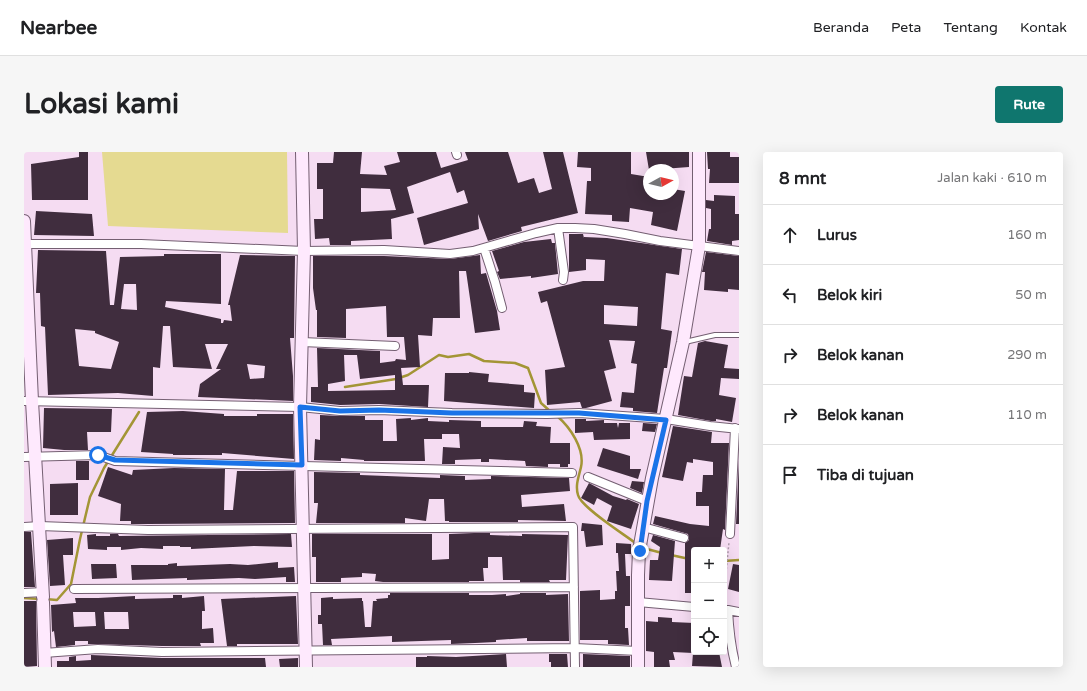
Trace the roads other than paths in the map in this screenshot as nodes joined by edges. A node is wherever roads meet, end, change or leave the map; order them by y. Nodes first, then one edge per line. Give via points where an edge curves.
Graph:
1 (302, 152) edge
2 (699, 152) edge
3 (24, 221) edge
4 (558, 228) junction
5 (24, 244) edge
6 (699, 246) junction
7 (484, 248) junction
8 (304, 251) junction
9 (739, 251) edge
10 (563, 280) dead end
11 (502, 308) dead end
12 (739, 336) edge
13 (302, 342) junction
14 (683, 342) junction
15 (395, 346) dead end
16 (28, 401) edge
17 (300, 407) junction
18 (666, 420) junction
19 (737, 428) edge
20 (30, 456) edge
21 (302, 465) junction
22 (572, 473) dead end
23 (588, 477) dead end
24 (647, 501) junction
25 (40, 526) junction
26 (24, 527) edge
27 (643, 527) junction
28 (303, 529) junction
29 (730, 534) road end
30 (684, 538) dead end
31 (574, 587) junction
32 (304, 588) junction
33 (74, 589) dead end
34 (24, 593) edge
35 (43, 597) junction
36 (638, 602) junction
37 (691, 607) edge
38 (727, 610) edge
39 (739, 612) edge
40 (727, 617) edge
41 (575, 648) junction
42 (306, 651) junction
43 (638, 651) junction
44 (44, 653) junction
45 (45, 667) edge
46 (306, 667) edge
47 (575, 667) edge
48 (638, 667) edge
49 (736, 667) edge

1 - 8 street
2 - 6 street
3 - 5 street
4 - 6 street via 594,229
4 - 7 street
4 - 10 street
5 - 8 street via 141,244
5 - 16 street
6 - 9 street
6 - 14 street
7 - 8 street via 450,254 384,250
7 - 11 street
8 - 13 street
12 - 14 lane via 715,335
13 - 15 street
13 - 17 street
14 - 18 street
16 - 17 street
16 - 20 street
17 - 18 street via 340,411 586,414
17 - 21 street
18 - 19 street
18 - 24 street
19 - 29 street
20 - 21 street via 98,455 115,460
20 - 25 street
21 - 22 street
21 - 28 street
23 - 24 street
24 - 27 street
25 - 26 street
25 - 28 street via 148,530
25 - 35 street
27 - 30 street
27 - 36 street
28 - 31 street via 573,527
28 - 32 street
31 - 32 street
31 - 41 street
32 - 33 street
32 - 42 street
34 - 35 street
35 - 44 street
36 - 37 street
36 - 43 street
38 - 39 street
40 - 49 street
41 - 42 street
41 - 43 street
41 - 47 street
42 - 44 street via 162,652 98,649
42 - 46 street
43 - 48 street
44 - 45 street

